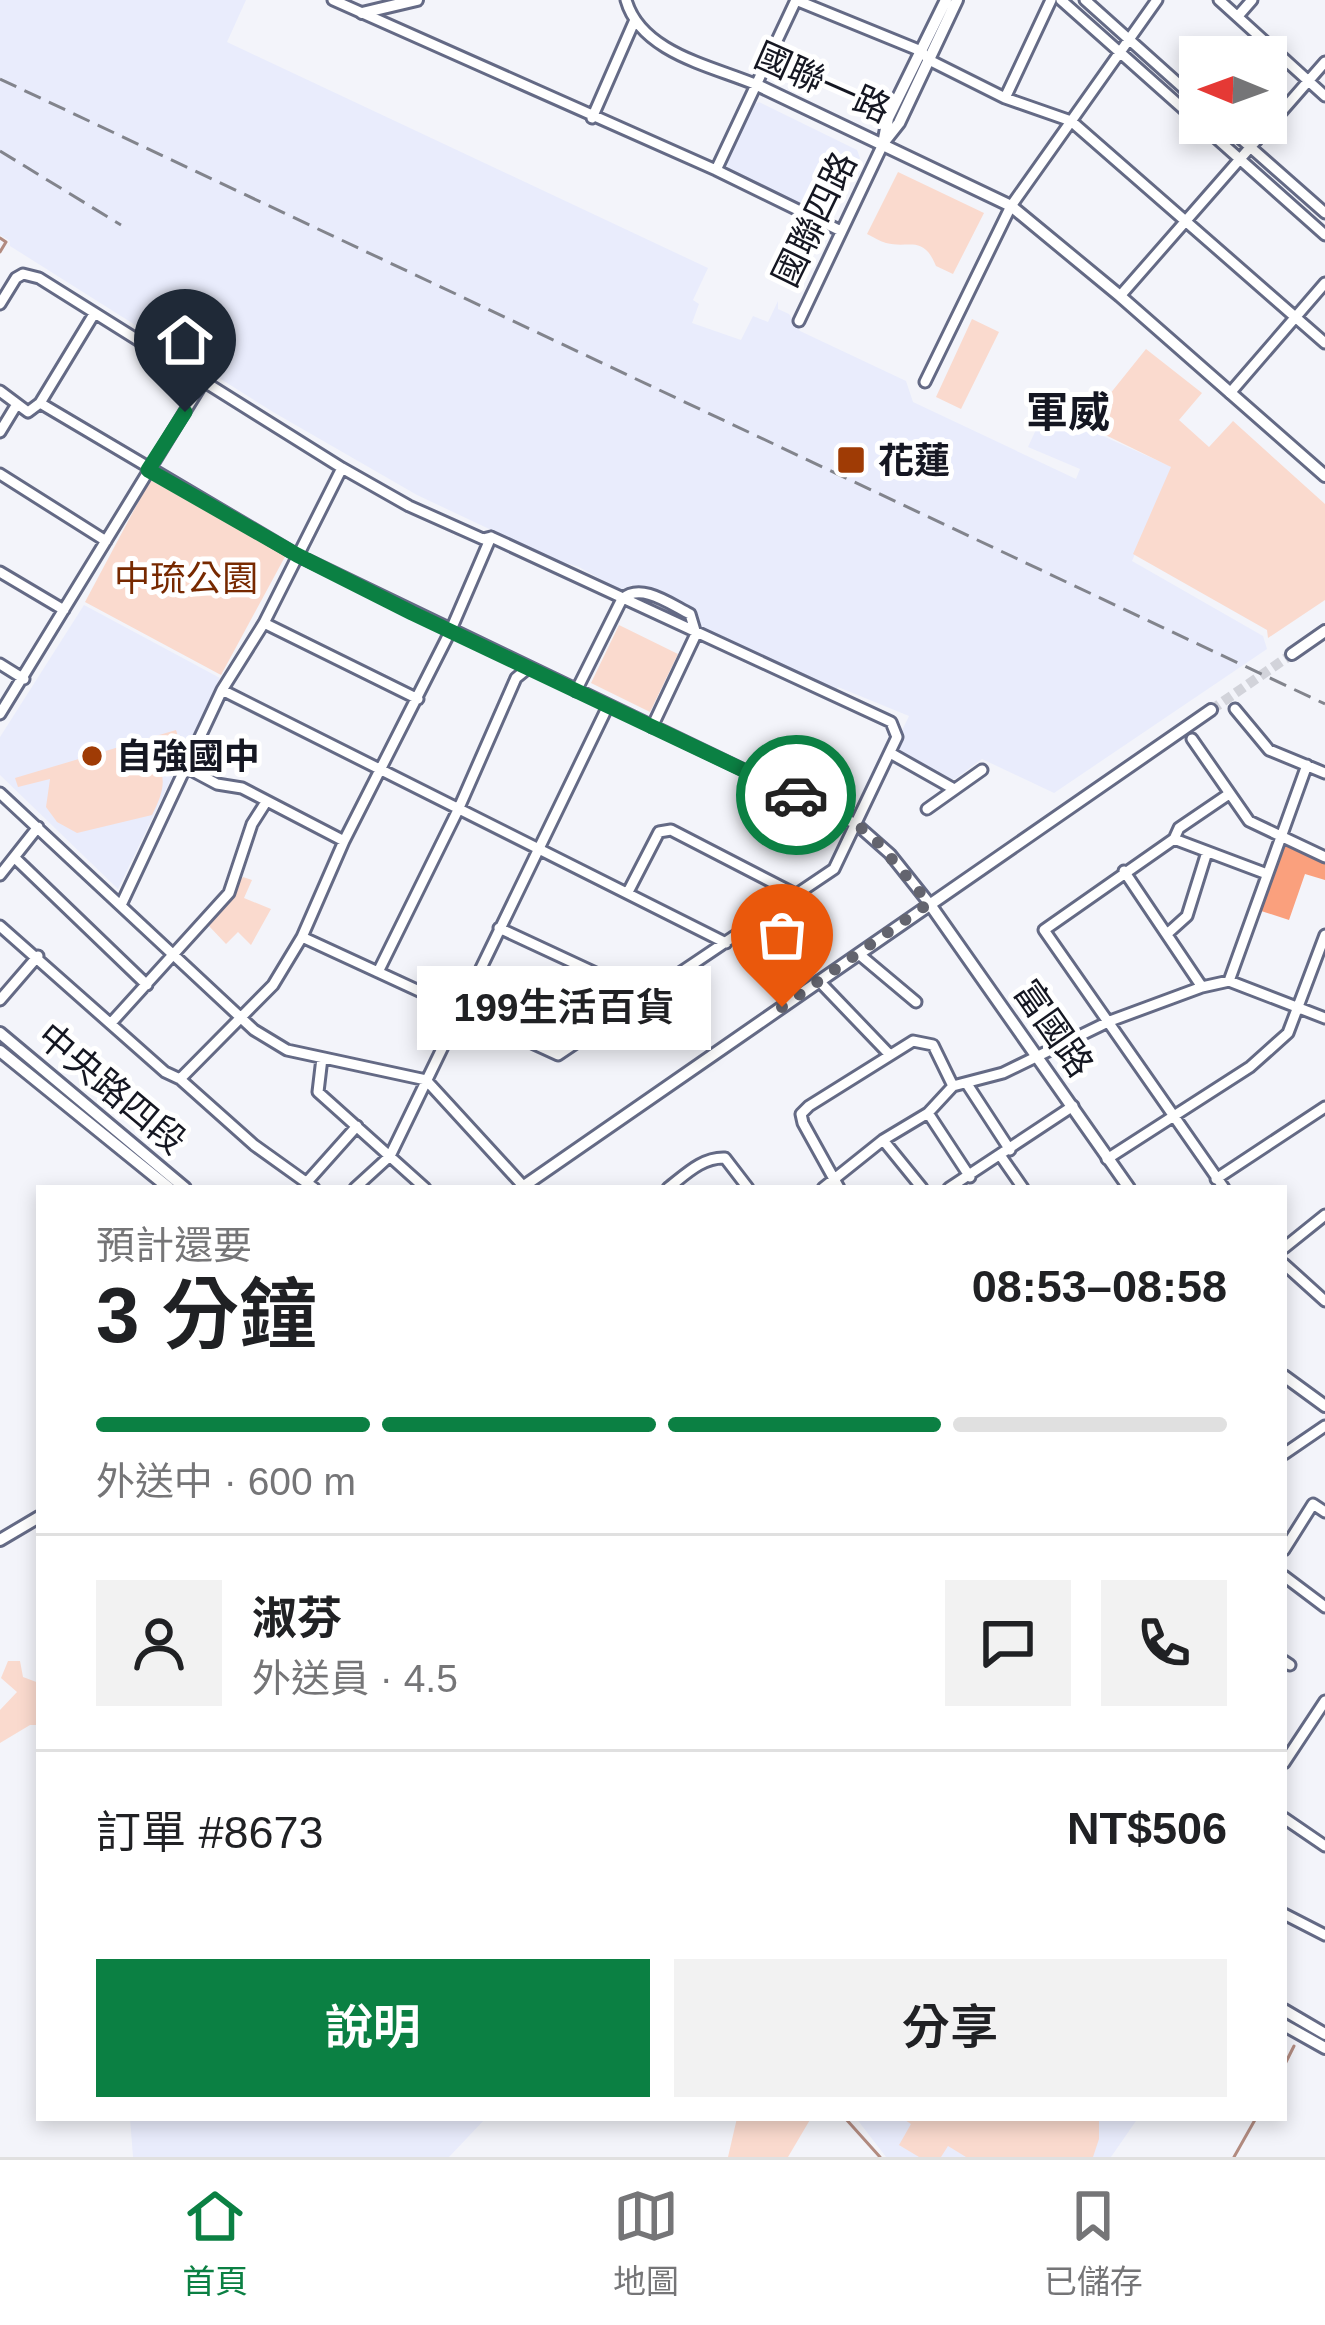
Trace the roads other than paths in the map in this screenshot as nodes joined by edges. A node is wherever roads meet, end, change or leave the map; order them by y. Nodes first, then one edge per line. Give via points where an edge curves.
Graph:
1 (333, 0) edge
2 (417, 0) edge
3 (626, 0) edge
4 (796, 0) edge
5 (946, 0) edge
6 (957, 0) edge
7 (1051, 0) edge
8 (1061, 0) edge
9 (1085, 0) edge
10 (1157, 0) edge
11 (1220, 0) edge
12 (1252, 0) edge
13 (362, 13) junction
14 (1238, 16) junction
15 (634, 22) junction
16 (1129, 38) junction
17 (1120, 52) junction
18 (925, 56) junction
19 (1325, 62) edge
20 (1309, 81) junction
21 (1179, 84) edge
22 (757, 85) junction
23 (1325, 96) edge
24 (1005, 98) junction
25 (592, 118) junction
26 (1071, 121) junction
27 (884, 142) junction
28 (1246, 144) edge
29 (1250, 148) junction
30 (1240, 160) junction
31 (716, 170) junction
32 (1011, 206) junction
33 (1325, 213) edge
34 (1187, 220) junction
35 (842, 232) junction
36 (1325, 235) edge
37 (1325, 283) edge
38 (1120, 296) junction
39 (0, 304) edge
40 (94, 314) junction
41 (1296, 317) junction
42 (799, 321) dead end
43 (1325, 343) edge
44 (203, 382) junction
45 (926, 382) dead end
46 (0, 391) edge
47 (1230, 393) junction
48 (17, 404) junction
49 (40, 404) junction
50 (0, 432) edge
51 (342, 468) junction
52 (148, 470) junction
53 (0, 474) edge
54 (1325, 476) edge
55 (491, 538) junction
56 (106, 541) junction
57 (297, 555) junction
58 (0, 572) edge
59 (622, 599) junction
60 (64, 610) junction
61 (264, 623) junction
62 (1325, 631) edge
63 (450, 632) junction
64 (696, 634) junction
65 (1292, 654) tunnel mouth
66 (0, 664) edge
67 (527, 668) junction
68 (23, 679) junction
69 (222, 690) junction
70 (576, 691) junction
71 (418, 699) junction
72 (608, 706) junction
73 (1235, 709) dead end
74 (1211, 710) tunnel mouth
75 (0, 714) edge
76 (652, 728) junction
77 (1192, 739) dead end
78 (892, 754) junction
79 (1306, 765) junction
80 (187, 768) junction
81 (982, 770) dead end
82 (381, 772) junction
83 (1325, 773) edge
84 (954, 789) junction
85 (0, 793) edge
86 (1228, 794) junction
87 (266, 802) junction
88 (926, 809) dead end
89 (458, 810) junction
90 (856, 824) junction
91 (38, 827) junction
92 (1282, 837) junction
93 (1174, 839) junction
94 (344, 841) junction
95 (541, 849) junction
96 (1207, 852) junction
97 (1325, 857) edge
98 (15, 858) junction
99 (1124, 871) junction
100 (1267, 874) junction
101 (0, 875) edge
102 (628, 892) junction
103 (797, 895) junction
104 (929, 903) junction
105 (121, 905) junction
106 (0, 926) edge
107 (499, 928) junction
108 (1167, 934) junction
109 (302, 937) junction
110 (1324, 939) edge
111 (725, 943) junction
112 (860, 955) junction
113 (38, 956) junction
114 (172, 957) junction
115 (378, 972) junction
116 (819, 981) junction
117 (1229, 981) junction
118 (147, 985) junction
119 (1202, 987) junction
120 (644, 995) junction
121 (0, 1000) edge
122 (916, 1002) dead end
123 (1299, 1009) junction
124 (459, 1012) junction
125 (241, 1018) junction
126 (1325, 1018) edge
127 (112, 1022) junction
128 (1110, 1022) junction
129 (0, 1034) edge
130 (0, 1051) edge
131 (889, 1054) junction
132 (1035, 1055) junction
133 (322, 1058) junction
134 (180, 1079) junction
135 (426, 1080) junction
136 (967, 1084) junction
137 (952, 1086) junction
138 (1073, 1106) junction
139 (1325, 1107) edge
140 (928, 1113) junction
141 (1173, 1117) junction
142 (357, 1126) junction
143 (884, 1139) junction
144 (1005, 1152) junction
145 (390, 1156) junction
146 (1107, 1159) junction
147 (970, 1177) junction
148 (1220, 1183) edge
149 (836, 1184) edge
150 (165, 1185) edge
151 (181, 1185) edge
152 (311, 1185) edge
153 (358, 1185) edge
154 (422, 1185) edge
155 (520, 1185) edge
156 (527, 1185) edge
157 (672, 1185) edge
158 (746, 1185) edge
159 (920, 1185) edge
160 (955, 1185) edge
161 (1022, 1185) edge
162 (1127, 1185) edge
163 (1325, 1215) edge
164 (1287, 1246) edge
165 (1287, 1267) edge
166 (1325, 1301) edge
167 (1287, 1378) edge
168 (1325, 1406) edge
169 (1325, 1426) edge
170 (1287, 1452) edge
171 (1325, 1513) edge
172 (36, 1519) edge
173 (0, 1540) edge
174 (1287, 1545) edge
175 (1287, 1578) edge
176 (1325, 1607) edge
177 (1325, 1701) edge
178 (1287, 1758) edge
179 (1287, 1820) edge
180 (1325, 1845) edge
181 (1287, 1916) edge
182 (1325, 1935) edge
183 (1287, 2012) edge
184 (1325, 2018) edge
185 (1287, 2026) edge
186 (1319, 2035) edge
187 (1325, 2048) edge

1 - 13 street
2 - 13 street
3 - 15 street
4 - 18 street
4 - 22 street
5 - 18 street, 國聯四路
6 - 18 street, 國聯四路
7 - 24 street
8 - 17 street
9 - 16 street
10 - 16 street
11 - 14 street
12 - 14 street
13 - 25 street
14 - 20 street
15 - 22 street, 國聯一路 via 653,41
15 - 25 street
16 - 17 street
16 - 21 street
17 - 26 street
17 - 30 street
18 - 24 street
18 - 27 street, 國聯四路 via 888,118
19 - 20 street
20 - 23 street
20 - 29 street
22 - 27 street, 國聯一路
22 - 31 street
24 - 26 street
25 - 31 street
26 - 32 street
26 - 34 street
27 - 32 street, 國聯一路
27 - 35 street, 國聯四路
28 - 29 street
29 - 30 street
29 - 33 street
30 - 34 street
30 - 36 street
31 - 35 street
32 - 38 street, 國聯一路
32 - 45 street
34 - 38 street
34 - 41 street
35 - 42 street, 國聯四路
37 - 41 street
38 - 47 street, 國聯一路
39 - 40 street via 23,274
40 - 44 street
40 - 49 street
41 - 43 street
41 - 47 street
44 - 51 street
44 - 52 street
46 - 48 street
47 - 54 street, 國聯一路
48 - 49 street via 28,412
48 - 50 street
49 - 52 street
51 - 55 street
51 - 57 street
52 - 56 street
52 - 57 street
53 - 56 street
55 - 59 street
55 - 63 street
56 - 60 street
57 - 61 street
57 - 63 street
58 - 60 street
59 - 64 street via 639,591 666,602 690,614
59 - 70 street
60 - 68 street
61 - 69 street
61 - 71 street
62 - 65 street
63 - 67 street
63 - 71 street
64 - 76 street
64 - 78 street via 891,722
66 - 68 street
67 - 70 street
67 - 89 street
68 - 75 street
69 - 80 street
69 - 82 street
70 - 72 street
71 - 82 street
72 - 76 street
72 - 95 street
73 - 79 street via 1269,750
74 - 104 street
76 - 90 street
77 - 86 street
78 - 84 street
78 - 90 street
79 - 83 street
79 - 92 street
80 - 87 street
80 - 105 street
81 - 84 street
82 - 89 street
82 - 94 street
84 - 88 street
85 - 91 street
86 - 92 street via 1249,821
86 - 93 street
87 - 94 street
87 - 114 street via 229,892
89 - 95 street
89 - 115 street
90 - 103 street via 834,869
90 - 104 street
91 - 98 street
91 - 105 street
92 - 97 street
92 - 100 street
93 - 96 street
93 - 99 street
94 - 109 street
95 - 102 street
95 - 107 street
96 - 100 street
96 - 108 street via 1187,916
98 - 101 street
98 - 118 street
99 - 108 street
99 - 128 street via 1044,930
100 - 117 street
102 - 103 street via 659,832 671,830
102 - 111 street
103 - 111 street
104 - 112 street
104 - 132 street, 富國路
105 - 114 street
106 - 113 street
107 - 120 street
107 - 124 street
108 - 119 street
109 - 115 street
109 - 125 street
110 - 123 street
111 - 120 street
112 - 116 street
112 - 122 street
113 - 121 street
113 - 127 street
114 - 118 street
114 - 125 street
115 - 124 street
116 - 131 street
116 - 156 street
117 - 119 street
117 - 123 street
118 - 127 street
119 - 128 street
120 - 124 street via 558,1055 534,1044 538,1026 517,1013 508,1032
123 - 126 street
123 - 141 street via 1288,1033 1250,1067
124 - 135 street
125 - 133 street via 276,1045
125 - 134 street
127 - 134 street
128 - 132 street
128 - 141 street
129 - 151 street, 中央路四段
130 - 150 street, 中央路四段
131 - 137 street via 913,1040 933,1045
131 - 149 street via 801,1114
132 - 136 street
132 - 138 street, 富國路
133 - 135 street
133 - 142 street via 318,1093
134 - 152 street
135 - 145 street
135 - 155 street
136 - 137 street
136 - 144 street
137 - 140 street
138 - 144 street
138 - 146 street, 富國路
139 - 148 street
140 - 143 street
140 - 147 street
141 - 146 street
141 - 148 street
142 - 145 street
142 - 152 street
143 - 149 street
143 - 159 street
144 - 147 street
144 - 161 street
145 - 153 street
145 - 154 street
146 - 162 street, 富國路
147 - 160 street
157 - 158 street via 716,1157
163 - 164 street
165 - 166 street
167 - 168 street
169 - 170 street
171 - 174 street via 1313,1504
172 - 173 street
175 - 176 street
177 - 178 street
179 - 180 street
181 - 182 street
183 - 186 street
184 - 186 street
185 - 186 street
186 - 187 street

